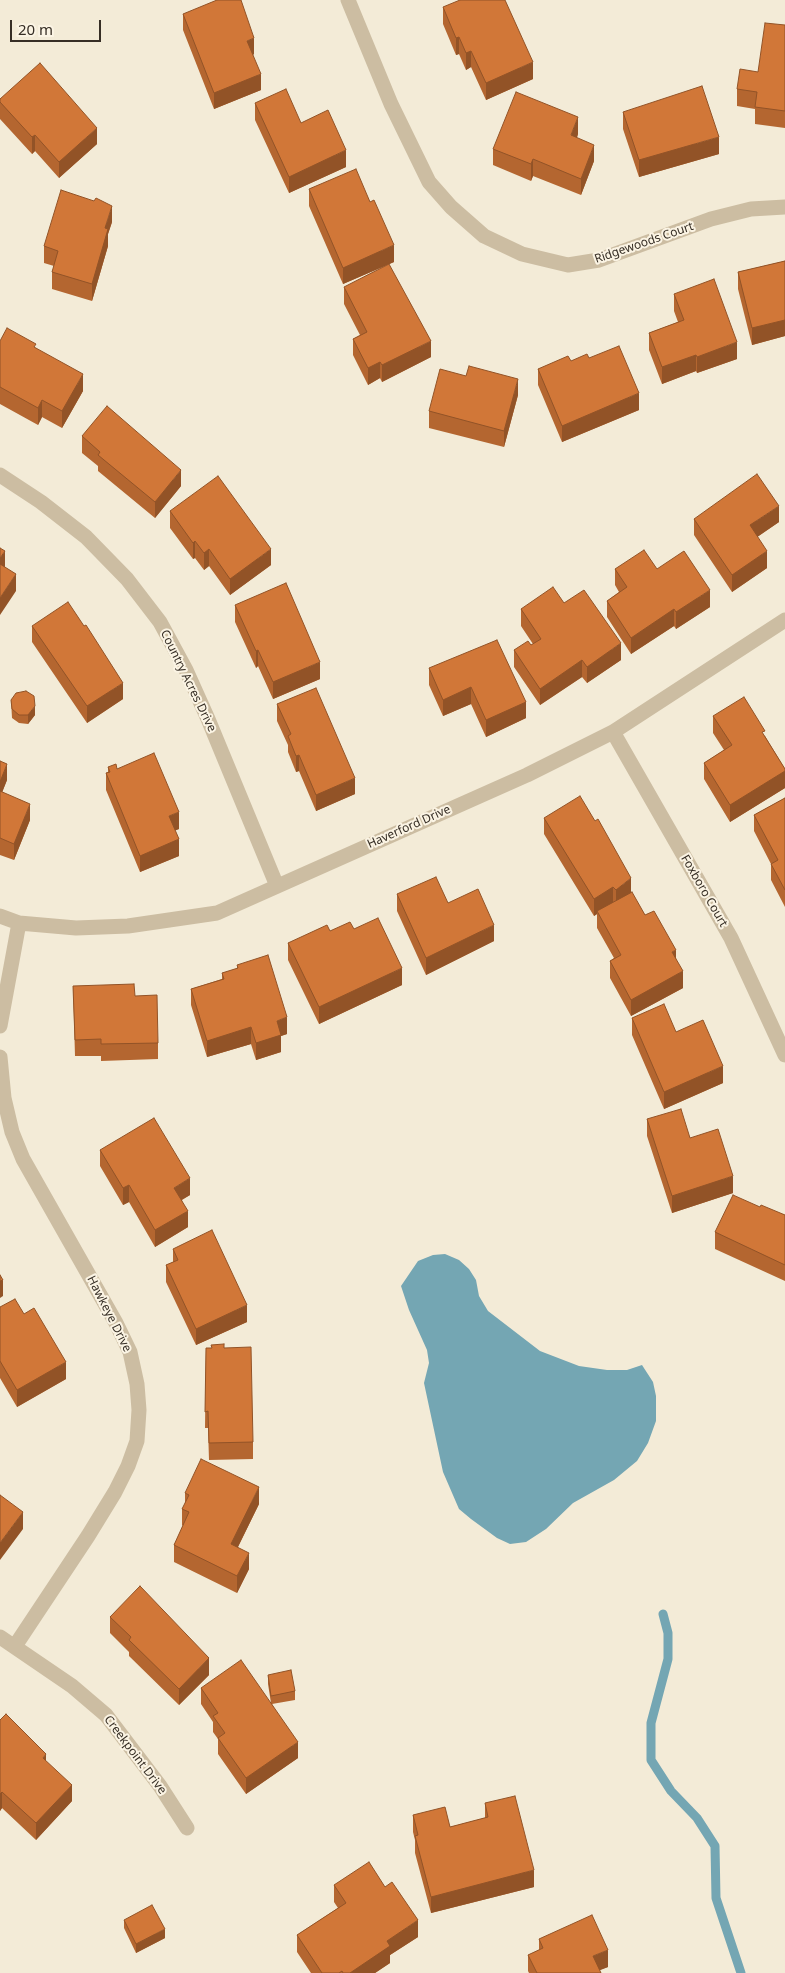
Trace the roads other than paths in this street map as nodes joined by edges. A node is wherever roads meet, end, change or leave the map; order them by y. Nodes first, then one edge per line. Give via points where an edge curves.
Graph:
1 (348, 0) edge
2 (785, 207) edge
3 (0, 475) edge
4 (785, 620) edge
5 (613, 732) junction
6 (278, 886) junction
7 (0, 916) edge
8 (18, 923) junction
9 (0, 1026) edge
10 (785, 1055) edge
11 (0, 1057) edge
12 (0, 1637) edge
13 (15, 1646) junction
14 (187, 1828) dead end

1 - 2 street, Ridgewoods Court via 391,104 429,182 484,236 522,254 568,265 599,260 711,219 751,209
3 - 6 street, Country Acres Drive via 86,536 127,579 160,622 208,719
4 - 5 street, Haverford Drive
5 - 6 street, Haverford Drive via 526,775
5 - 10 street, Foxboro Court via 731,938
6 - 8 street, Haverford Drive via 217,913 172,920 76,928
7 - 8 street, Haverford Drive
8 - 9 street
11 - 13 street, Hawkeye Drive via 4,1098 12,1132 23,1159 130,1352 139,1410 137,1441 119,1484
12 - 13 street, Creekpoint Drive
13 - 14 street, Creekpoint Drive via 72,1686 106,1715 160,1786

